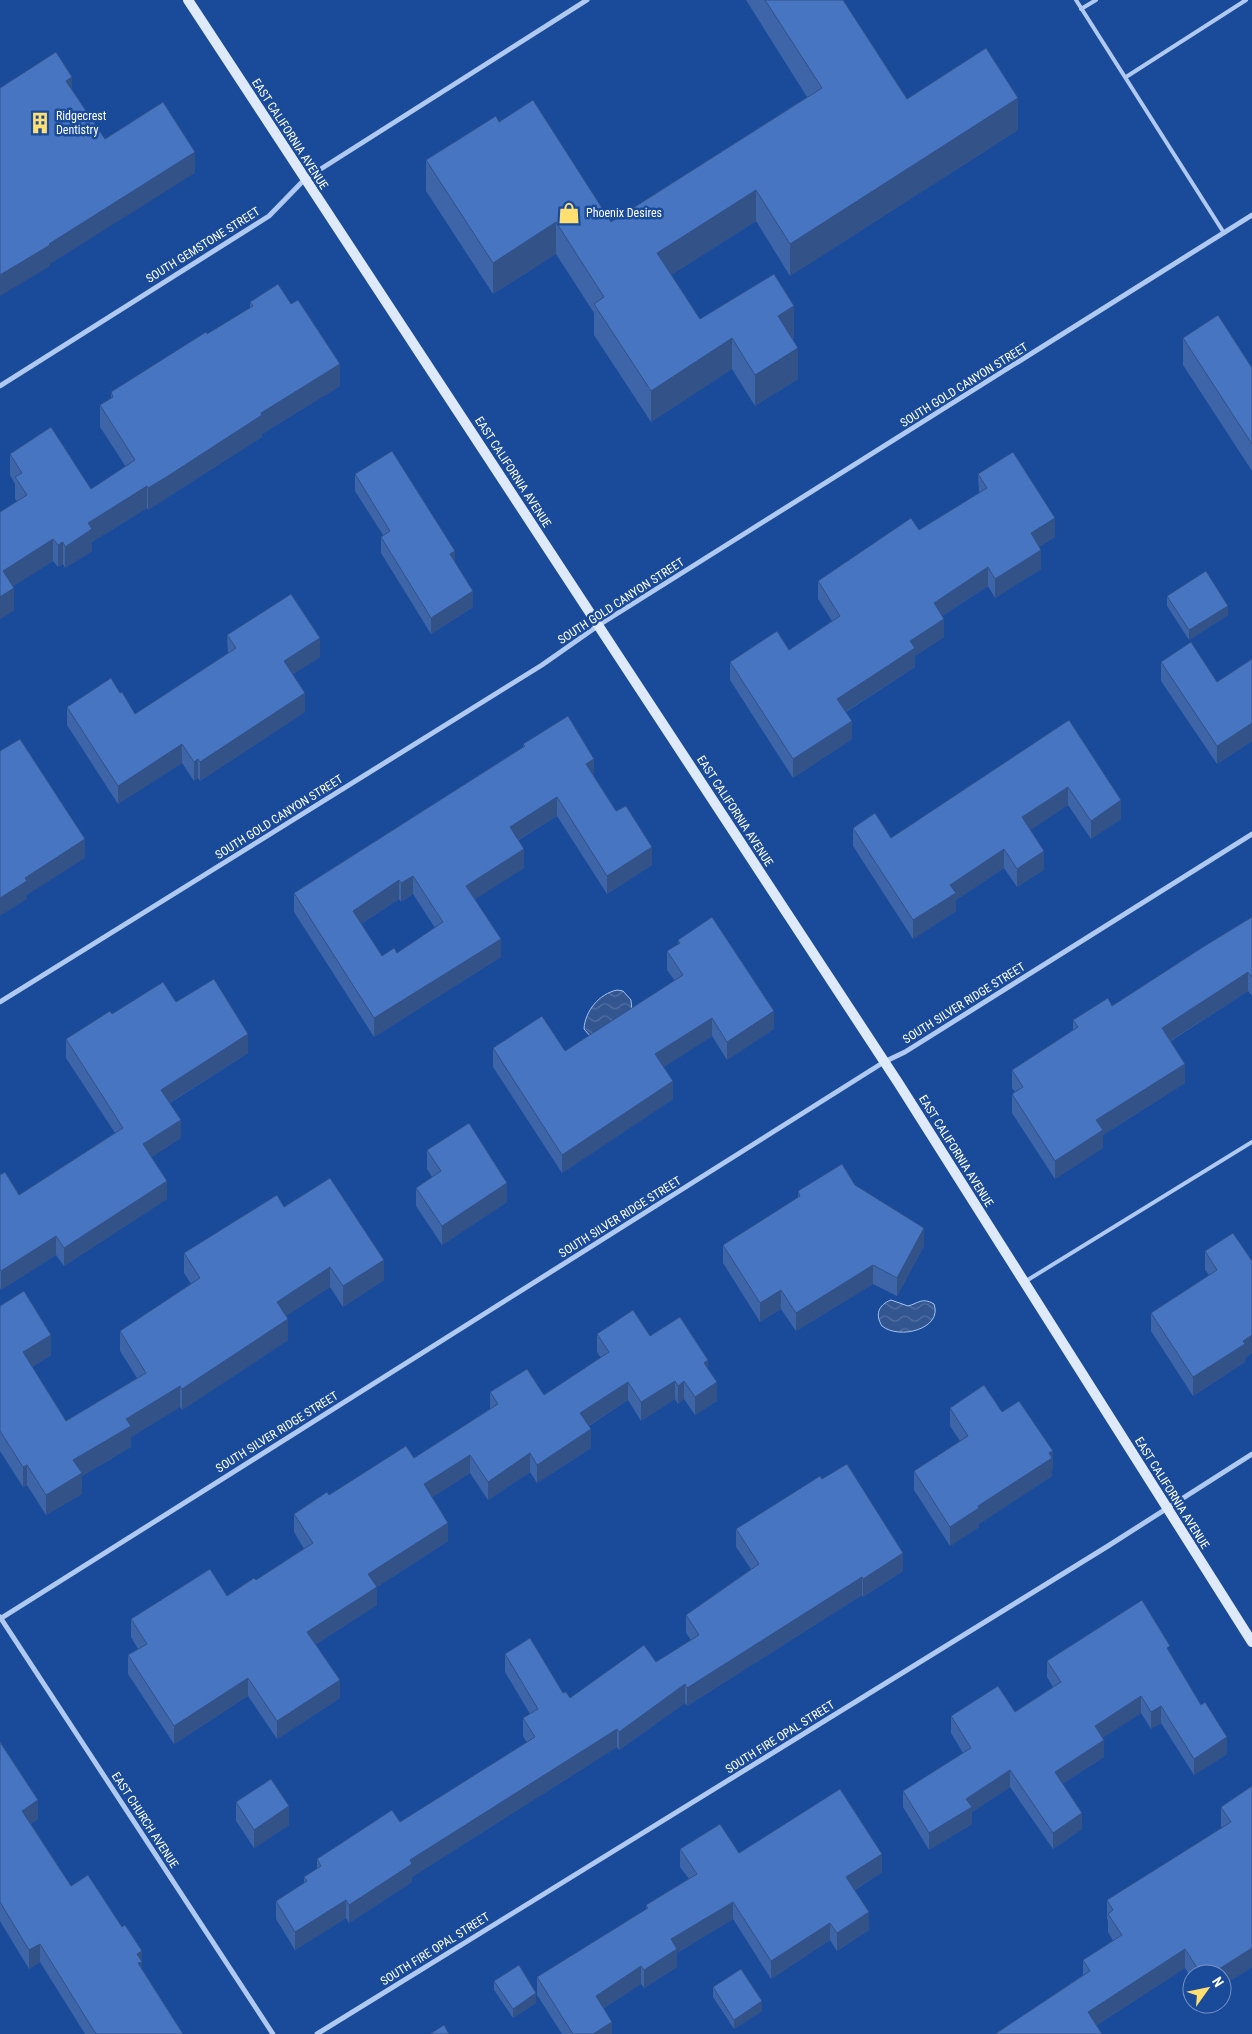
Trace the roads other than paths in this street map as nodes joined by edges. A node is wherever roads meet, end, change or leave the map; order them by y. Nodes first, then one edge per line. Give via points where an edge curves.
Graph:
1 (188, 0) edge
2 (587, 0) edge
3 (1076, 0) edge
4 (1096, 0) edge
5 (1246, 0) edge
6 (1082, 9) junction
7 (1126, 78) junction
8 (305, 179) junction
9 (1252, 216) edge
10 (1224, 233) junction
11 (0, 386) edge
12 (599, 625) junction
13 (1252, 834) edge
14 (0, 1002) edge
15 (884, 1062) junction
16 (1252, 1142) edge
17 (1024, 1282) junction
18 (1252, 1454) edge
19 (1166, 1509) junction
20 (0, 1618) edge
21 (1252, 1642) edge
22 (273, 2034) edge
23 (317, 2034) edge

1 - 8 street, EAST CALIFORNIA AVENUE
2 - 8 street, SOUTH GEMSTONE STREET
3 - 6 lane
4 - 6 lane
5 - 7 lane
6 - 7 lane
7 - 10 lane
8 - 11 street, SOUTH GEMSTONE STREET via 269,216
8 - 12 street, EAST CALIFORNIA AVENUE
9 - 10 street, SOUTH GOLD CANYON STREET
10 - 12 street, SOUTH GOLD CANYON STREET
12 - 14 street, SOUTH GOLD CANYON STREET via 545,663
12 - 15 street, EAST CALIFORNIA AVENUE
13 - 15 street, SOUTH SILVER RIDGE STREET via 905,1052
15 - 17 street, EAST CALIFORNIA AVENUE
15 - 20 street, SOUTH SILVER RIDGE STREET
16 - 17 lane
17 - 19 street, EAST CALIFORNIA AVENUE
18 - 19 street, SOUTH FIRE OPAL STREET
19 - 21 street, EAST CALIFORNIA AVENUE
19 - 23 street, SOUTH FIRE OPAL STREET
20 - 22 street, EAST CHURCH AVENUE

